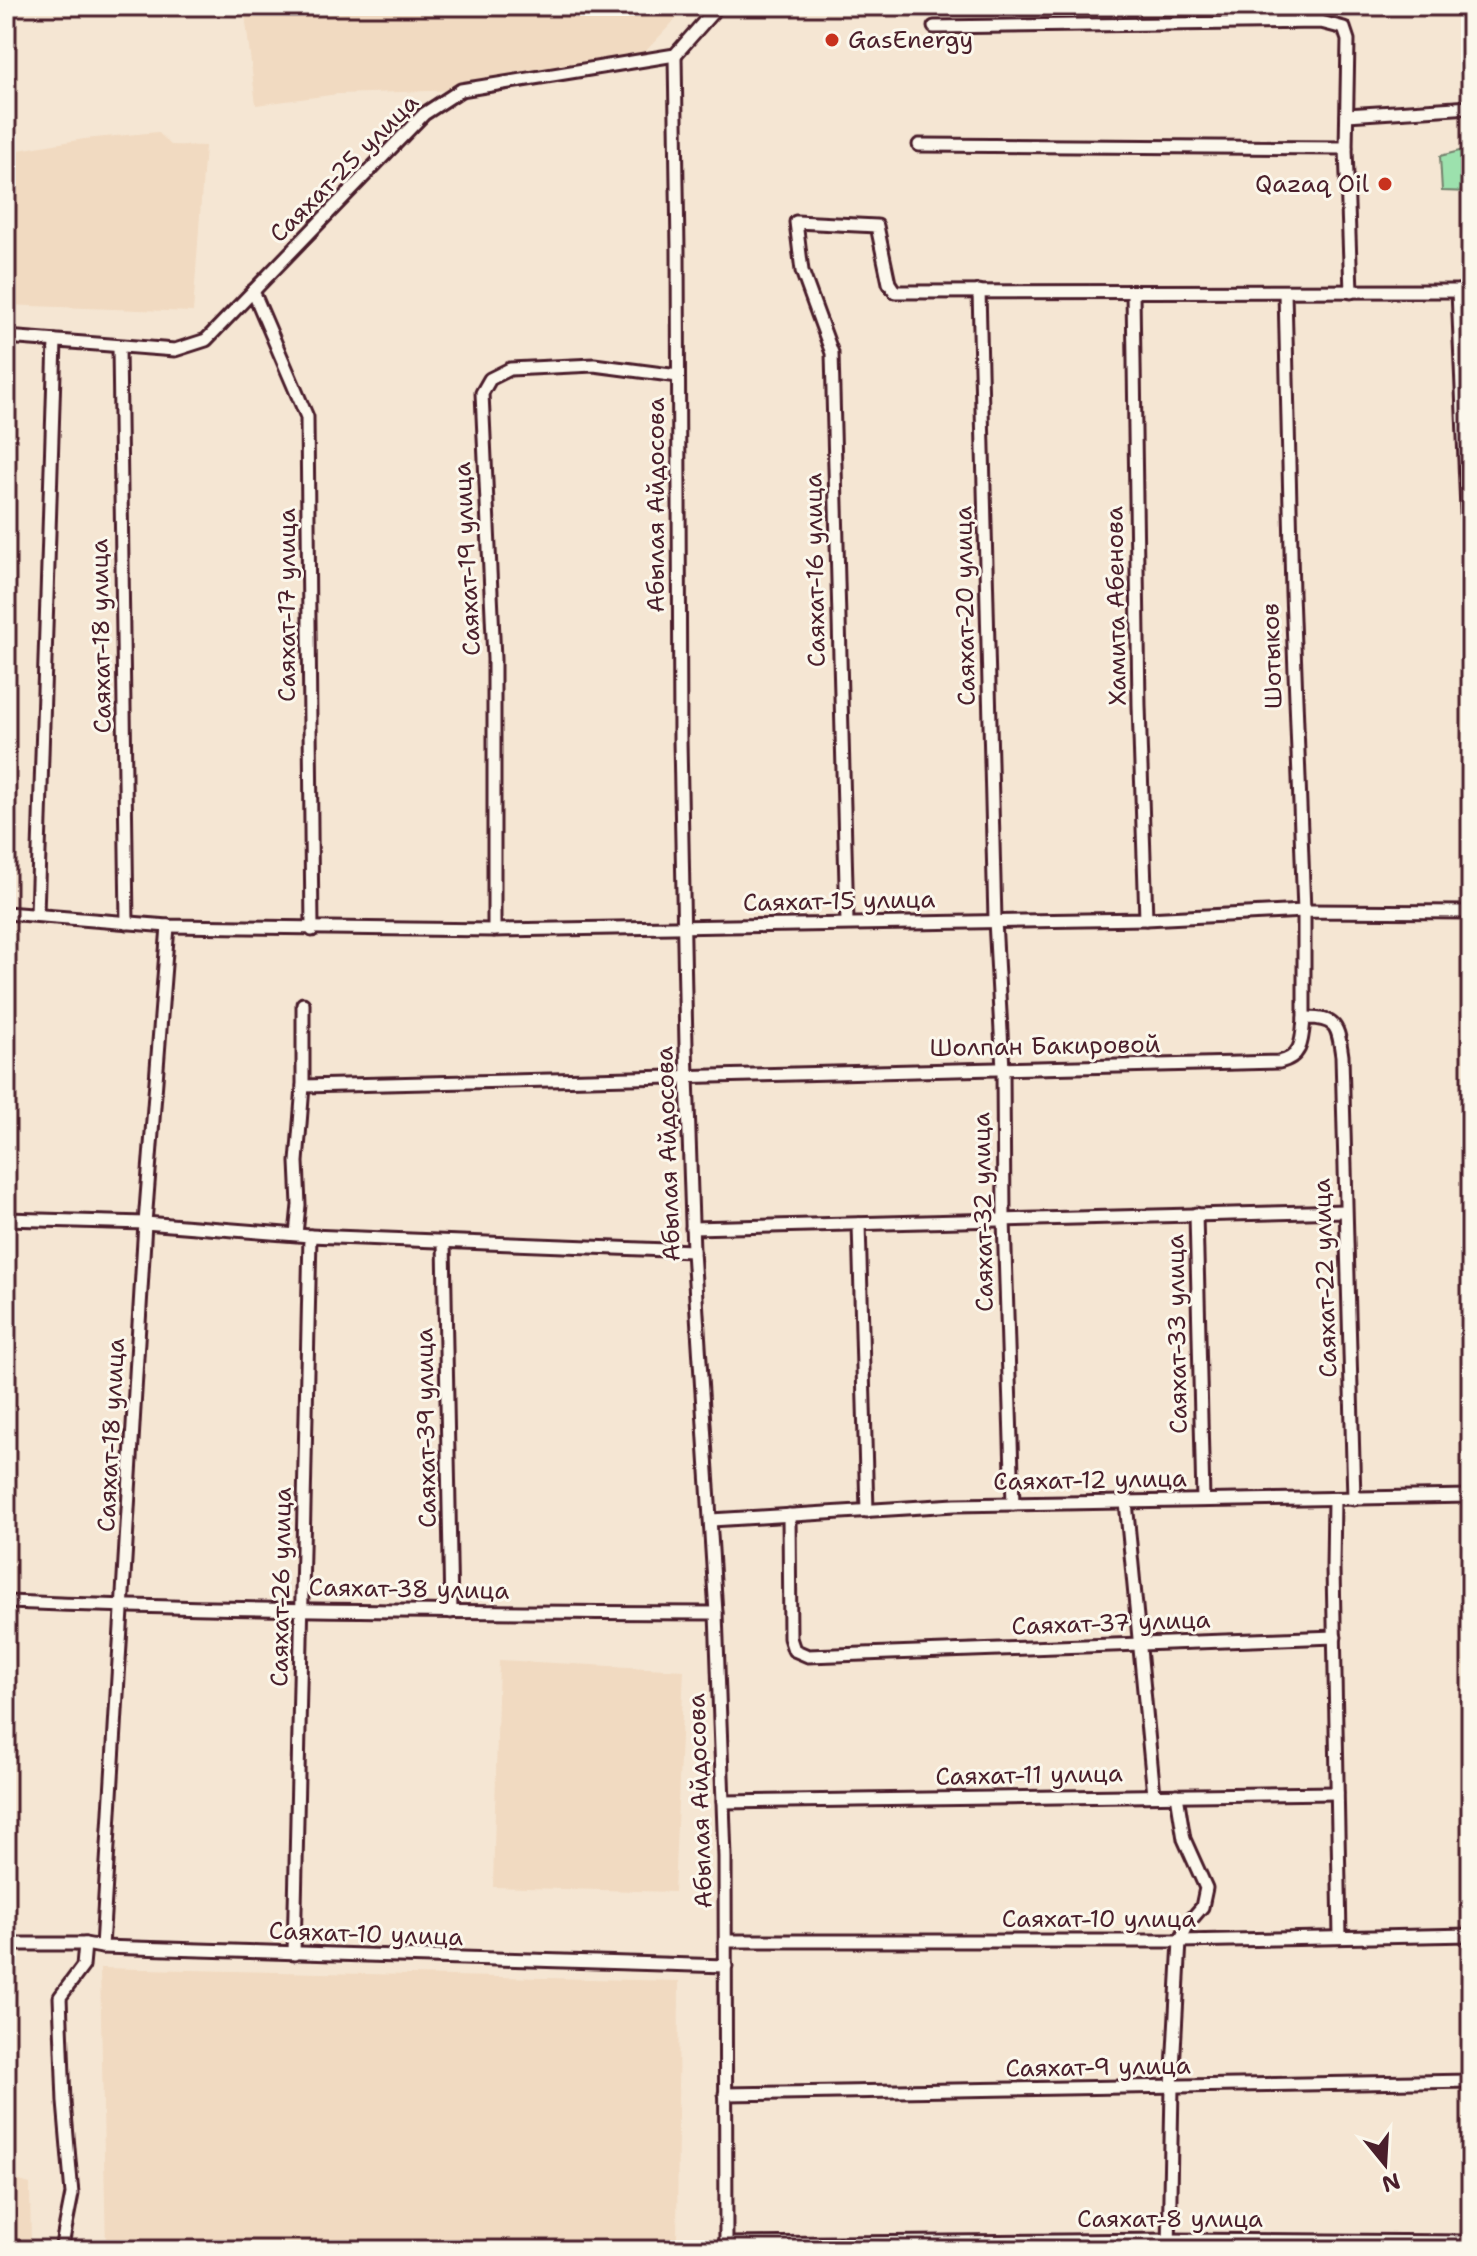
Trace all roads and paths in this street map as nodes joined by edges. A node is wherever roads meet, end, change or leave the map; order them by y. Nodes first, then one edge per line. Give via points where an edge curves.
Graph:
1 (718, 6) edge
2 (934, 27) dead end
3 (675, 55) junction
4 (1471, 107) edge
5 (1347, 115) junction
6 (919, 145) dead end
7 (1346, 148) junction
8 (253, 291) junction
9 (979, 291) junction
10 (1458, 291) junction
11 (1471, 291) edge
12 (1285, 292) junction
13 (1351, 292) junction
14 (1133, 293) junction
15 (6, 337) edge
16 (55, 341) junction
17 (119, 347) junction
18 (678, 376) junction
19 (1471, 607) edge
20 (1304, 911) junction
21 (1471, 912) edge
22 (6, 913) edge
23 (37, 915) junction
24 (1146, 919) junction
25 (995, 920) junction
26 (127, 923) junction
27 (847, 923) junction
28 (684, 925) junction
29 (168, 926) junction
30 (312, 930) junction
31 (494, 930) junction
32 (303, 1004) dead end
33 (1304, 1018) junction
34 (1003, 1069) junction
35 (689, 1077) junction
36 (303, 1086) junction
37 (1345, 1211) junction
38 (1196, 1214) junction
39 (6, 1219) edge
40 (1004, 1219) junction
41 (145, 1223) junction
42 (859, 1224) junction
43 (692, 1228) junction
44 (296, 1234) junction
45 (310, 1236) junction
46 (444, 1243) junction
47 (693, 1251) junction
48 (1471, 1496) edge
49 (1334, 1499) junction
50 (1354, 1499) junction
51 (1203, 1500) junction
52 (1126, 1502) junction
53 (1013, 1504) junction
54 (867, 1511) junction
55 (789, 1515) junction
56 (711, 1520) junction
57 (6, 1602) edge
58 (123, 1605) junction
59 (302, 1610) junction
60 (451, 1612) junction
61 (716, 1613) junction
62 (1335, 1637) junction
63 (1140, 1644) junction
64 (1337, 1793) junction
65 (1154, 1795) junction
66 (1177, 1795) junction
67 (723, 1802) junction
68 (1471, 1935) edge
69 (1340, 1937) junction
70 (726, 1941) junction
71 (1180, 1941) junction
72 (6, 1944) edge
73 (85, 1944) junction
74 (102, 1947) junction
75 (294, 1954) junction
76 (726, 1966) junction
77 (1471, 2081) edge
78 (1172, 2087) junction
79 (725, 2094) junction
80 (1471, 2242) edge
81 (1169, 2245) edge
82 (726, 2247) edge
83 (61, 2250) edge

1 - 3 street
2 - 5 street via 1321,22 1344,28 1348,40
3 - 8 street, Саяхат-25 улица via 461,90 424,114
3 - 18 street, Абылая Айдосова
4 - 5 street
5 - 7 street
6 - 7 street
7 - 13 street
8 - 17 street, Саяхат-25 улица via 206,340 175,350
8 - 30 street, Саяхат-17 улица via 307,417
9 - 14 street
9 - 25 street, Саяхат-20 улица
9 - 27 street, Саяхат-16 улица via 895,292 877,226 796,222 802,271 832,353
10 - 11 street
10 - 13 street
10 - 19 street
12 - 13 street
12 - 14 street
12 - 20 street, Шотыков
14 - 24 street, Хамита Абенова
15 - 16 street, Саяхат-25 улица
16 - 17 street, Саяхат-25 улица
16 - 23 street
17 - 26 street, Саяхат-18 улица
18 - 28 street, Абылая Айдосова
18 - 31 street, Саяхат-19 улица via 594,365 510,369 490,379 482,393 494,659
20 - 21 street, Саяхат-15 улица
20 - 24 street, Саяхат-15 улица
20 - 33 street, Шотыков
22 - 23 street, Саяхат-15 улица
23 - 26 street, Саяхат-15 улица
24 - 25 street, Саяхат-15 улица
25 - 27 street, Саяхат-15 улица
25 - 34 street, Саяхат-32 улица
26 - 29 street, Саяхат-15 улица
27 - 28 street, Саяхат-15 улица
28 - 31 street, Саяхат-15 улица
28 - 35 street, Абылая Айдосова
29 - 30 street, Саяхат-15 улица
29 - 41 street, Саяхат-18 улица
30 - 31 street, Саяхат-15 улица
32 - 36 street
33 - 34 street, Шолпан Бакировой via 1297,1053 1279,1062
33 - 37 street, Саяхат-22 улица via 1320,1017 1339,1033
34 - 35 street, Шолпан Бакировой
34 - 40 street, Саяхат-32 улица
35 - 36 street, Шолпан Бакировой
35 - 43 street, Абылая Айдосова
36 - 44 street
37 - 38 street
37 - 50 street, Саяхат-22 улица
38 - 40 street
38 - 51 street, Саяхат-33 улица
39 - 41 street
40 - 42 street
40 - 53 street, Саяхат-32 улица
41 - 44 street
41 - 58 street, Саяхат-18 улица
42 - 43 street
42 - 54 street
43 - 47 street, Абылая Айдосова
44 - 45 street
45 - 46 street
45 - 59 street, Саяхат-26 улица
46 - 47 street
46 - 60 street, Саяхат-39 улица
47 - 56 street, Абылая Айдосова
48 - 50 street, Саяхат-12 улица
49 - 50 street, Саяхат-12 улица
49 - 51 street, Саяхат-12 улица
49 - 62 street
51 - 52 street, Саяхат-12 улица
52 - 53 street, Саяхат-12 улица
52 - 63 street
53 - 54 street, Саяхат-12 улица
54 - 55 street, Саяхат-12 улица
55 - 56 street, Саяхат-12 улица
55 - 63 street, Саяхат-37 улица via 790,1638 794,1650 808,1656
56 - 61 street, Абылая Айдосова
57 - 58 street, Саяхат-38 улица
58 - 59 street, Саяхат-38 улица
58 - 74 street, Саяхат-18 улица
59 - 60 street, Саяхат-38 улица
59 - 75 street, Саяхат-26 улица
60 - 61 street, Саяхат-38 улица
61 - 67 street, Абылая Айдосова
62 - 63 street, Саяхат-37 улица
62 - 64 street
63 - 65 street
64 - 66 street, Саяхат-11 улица
64 - 69 street
65 - 66 street, Саяхат-11 улица
65 - 67 street, Саяхат-11 улица
66 - 71 street via 1184,1839 1206,1888 1202,1907
67 - 70 street, Абылая Айдосова
68 - 69 street, Саяхат-10 улица
69 - 71 street, Саяхат-10 улица
70 - 71 street, Саяхат-10 улица
70 - 76 street, Абылая Айдосова
71 - 78 street
72 - 73 street, Саяхат-10 улица
73 - 74 street, Саяхат-10 улица
73 - 83 street via 83,1966 60,1997 72,2194
74 - 75 street, Саяхат-10 улица
75 - 76 street, Саяхат-10 улица
76 - 79 street, Абылая Айдосова
77 - 78 street, Саяхат-9 улица
78 - 79 street, Саяхат-9 улица
78 - 81 street
79 - 82 street, Абылая Айдосова
80 - 81 street, Саяхат-8 улица
81 - 82 street, Саяхат-8 улица

